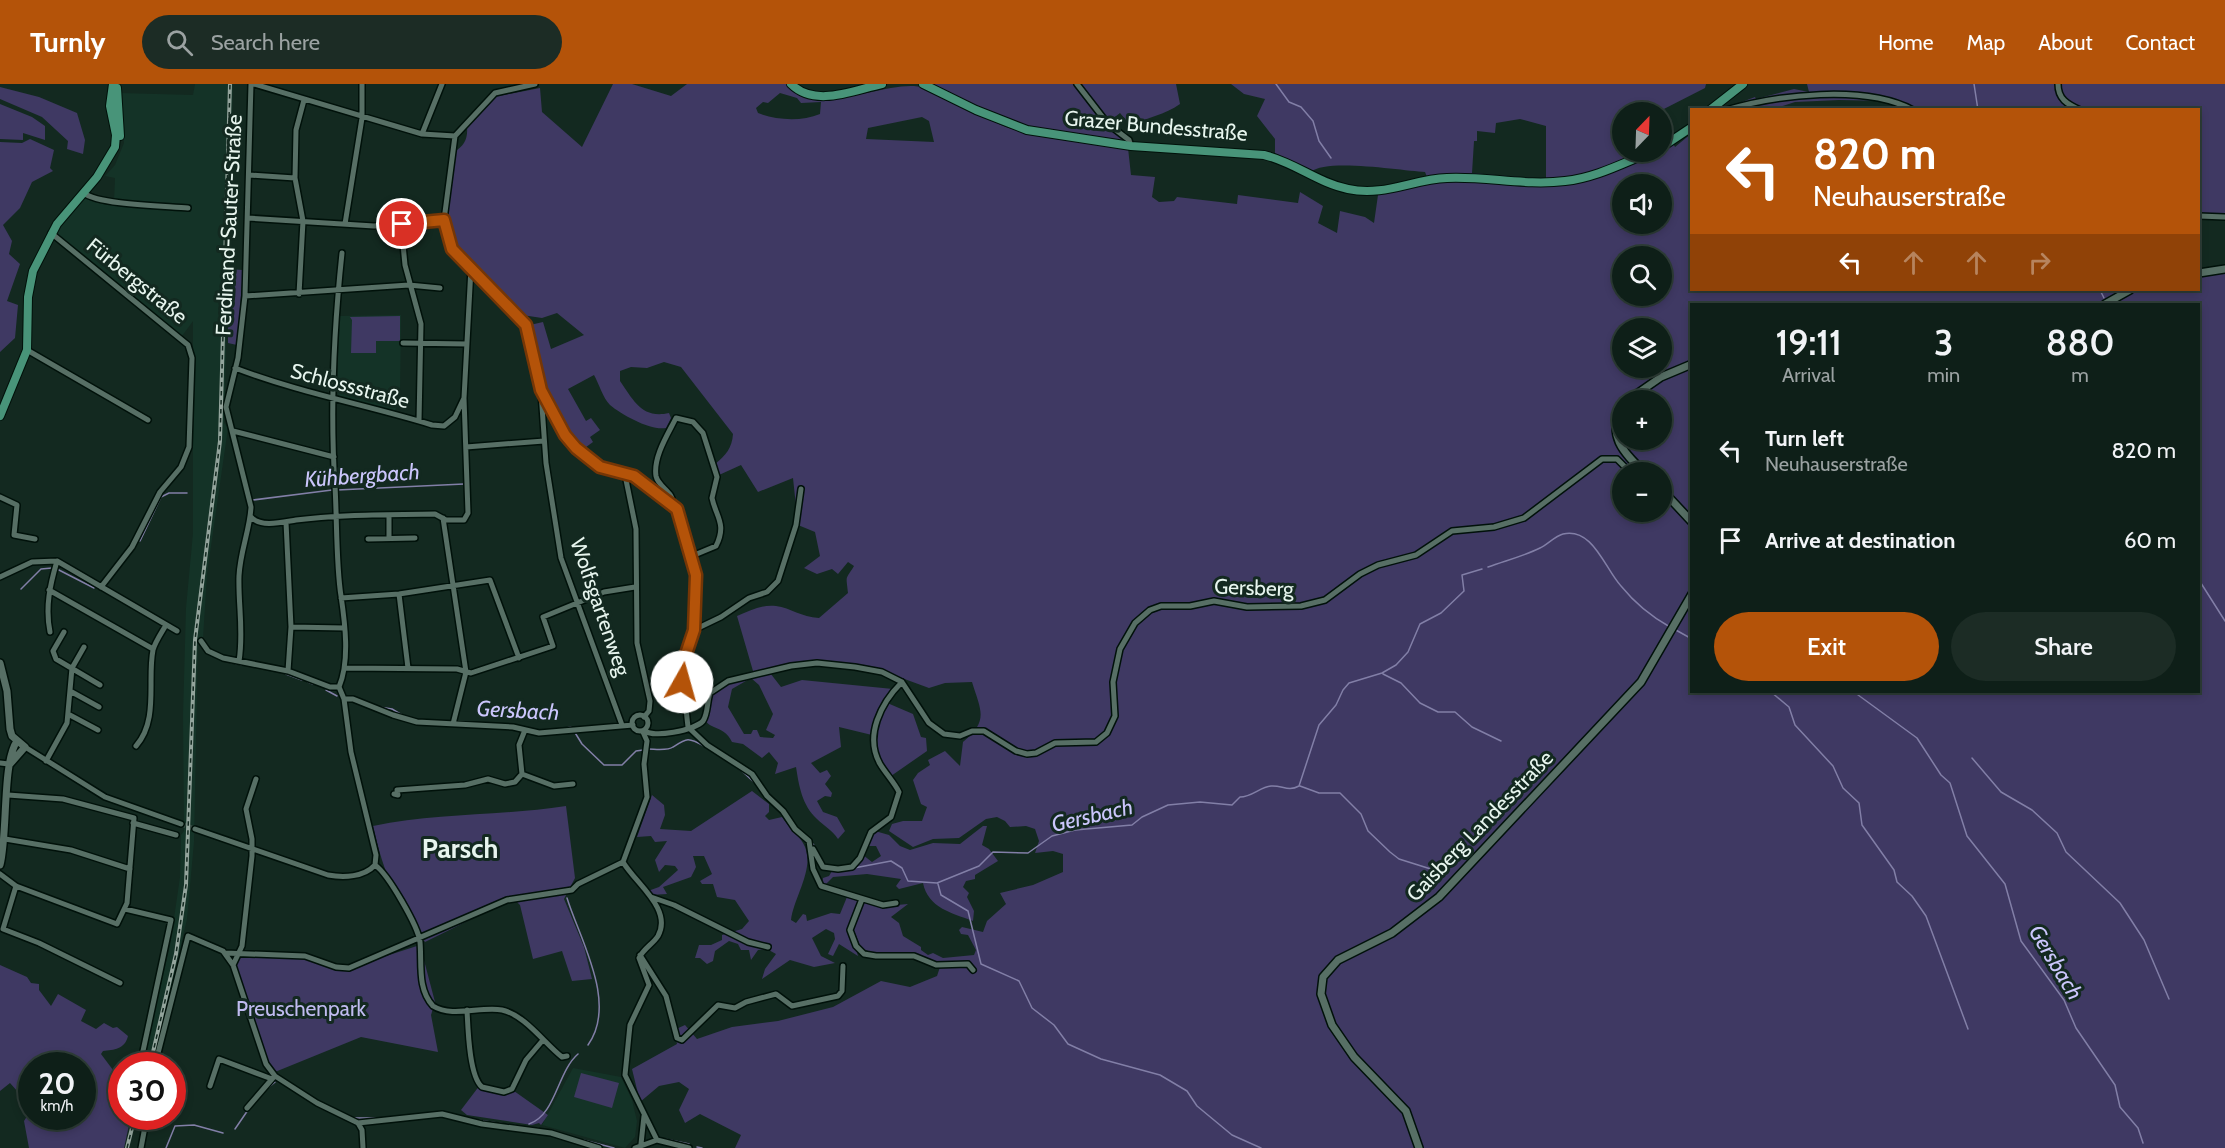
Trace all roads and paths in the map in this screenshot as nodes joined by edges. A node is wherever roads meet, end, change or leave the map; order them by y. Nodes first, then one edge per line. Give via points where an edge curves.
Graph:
1 (113, 84) edge
2 (118, 84) edge
3 (252, 84) edge
4 (362, 84) edge
5 (442, 84) edge
6 (535, 84) edge
7 (791, 84) edge
8 (882, 84) edge
9 (923, 84) edge
10 (1077, 84) edge
11 (1743, 84) edge
12 (2058, 84) edge
13 (304, 100) junction
14 (1713, 108) edge
15 (1732, 108) edge
16 (1909, 108) edge
17 (2075, 108) edge
18 (362, 118) junction
19 (1690, 128) edge
20 (422, 134) junction
21 (455, 136) junction
22 (435, 137) junction
23 (1672, 140) edge
24 (452, 146) junction
25 (1131, 146) junction
26 (1626, 162) edge
27 (249, 176) junction
28 (97, 177) junction
29 (295, 178) junction
30 (84, 193) junction
31 (188, 208) dead end
32 (2200, 216) edge
33 (2225, 217) edge
34 (248, 218) junction
35 (444, 220) junction
36 (303, 221) junction
37 (345, 224) junction
38 (402, 224) junction
39 (51, 232) junction
40 (342, 253) dead end
41 (471, 268) junction
42 (2225, 269) edge
43 (2200, 273) edge
44 (409, 285) junction
45 (440, 288) dead end
46 (338, 289) junction
47 (2128, 291) edge
48 (299, 294) junction
49 (245, 296) junction
50 (2107, 303) edge
51 (402, 343) dead end
52 (422, 344) junction
53 (467, 344) junction
54 (27, 350) junction
55 (1690, 365) edge
56 (236, 368) junction
57 (541, 390) junction
58 (1642, 390) edge
59 (464, 398) junction
60 (334, 400) junction
61 (0, 416) edge
62 (455, 417) junction
63 (148, 420) dead end
64 (419, 421) junction
65 (466, 422) junction
66 (233, 431) junction
67 (543, 441) junction
68 (466, 447) junction
69 (1624, 450) edge
70 (334, 457) junction
71 (1620, 462) edge
72 (1635, 462) edge
73 (626, 474) junction
74 (801, 489) dead end
75 (0, 497) edge
76 (1672, 500) edge
77 (672, 503) junction
78 (389, 515) junction
79 (337, 516) junction
80 (252, 518) junction
81 (443, 518) junction
82 (1690, 519) edge
83 (286, 522) junction
84 (389, 538) junction
85 (415, 538) dead end
86 (35, 539) dead end
87 (368, 539) dead end
88 (692, 556) junction
89 (57, 561) junction
90 (0, 571) edge
91 (7, 572) junction
92 (0, 577) edge
93 (453, 586) junction
94 (101, 587) junction
95 (635, 587) junction
96 (49, 590) junction
97 (399, 594) junction
98 (1690, 597) edge
99 (341, 598) junction
100 (577, 603) junction
101 (166, 625) junction
102 (291, 627) junction
103 (344, 628) junction
104 (694, 630) junction
105 (177, 631) dead end
106 (50, 632) dead end
107 (64, 632) dead end
108 (201, 641) dead end
109 (84, 646) dead end
110 (153, 649) junction
111 (519, 658) junction
112 (239, 661) junction
113 (0, 663) edge
114 (72, 668) junction
115 (345, 668) junction
116 (408, 668) junction
117 (288, 671) junction
118 (466, 672) junction
119 (902, 682) junction
120 (100, 685) dead end
121 (339, 687) junction
122 (70, 691) junction
123 (344, 699) junction
124 (99, 707) dead end
125 (68, 714) junction
126 (645, 717) junction
127 (453, 722) junction
128 (622, 725) junction
129 (633, 725) junction
130 (688, 727) junction
131 (98, 730) dead end
132 (525, 730) junction
133 (643, 730) junction
134 (17, 741) junction
135 (136, 746) dead end
136 (25, 747) junction
137 (46, 760) junction
138 (0, 763) edge
139 (9, 765) junction
140 (522, 774) junction
141 (255, 779) dead end
142 (573, 784) dead end
143 (394, 794) dead end
144 (8, 795) junction
145 (3, 818) edge
146 (134, 821) junction
147 (181, 824) tunnel mouth
148 (195, 829) tunnel mouth
149 (176, 835) dead end
150 (5, 839) junction
151 (809, 841) junction
152 (252, 847) junction
153 (623, 862) junction
154 (0, 865) edge
155 (375, 865) junction
156 (130, 869) junction
157 (0, 874) edge
158 (16, 886) junction
159 (651, 897) junction
160 (862, 899) junction
161 (896, 903) dead end
162 (125, 909) junction
163 (419, 939) junction
164 (768, 946) dead end
165 (225, 953) junction
166 (240, 953) junction
167 (640, 955) junction
168 (233, 965) junction
169 (843, 966) dead end
170 (973, 970) dead end
171 (120, 983) dead end
172 (467, 1010) junction
173 (543, 1040) junction
174 (143, 1052) edge
175 (158, 1052) edge
176 (567, 1056) dead end
177 (274, 1078) junction
178 (210, 1086) dead end
179 (247, 1108) dead end
180 (644, 1115) junction
181 (358, 1124) junction
182 (144, 1130) edge
183 (657, 1140) junction
184 (641, 1144) junction
185 (141, 1148) edge
186 (363, 1148) edge
187 (598, 1148) edge
188 (635, 1148) edge
189 (689, 1148) edge
190 (1419, 1148) edge

1 - 28 main road via 110,106 116,141
2 - 28 main road via 119,149
3 - 13 street
3 - 27 street, Ferdinand-Sauter-Straße
4 - 18 street
5 - 20 street
6 - 21 street via 495,93
7 - 8 main road via 805,94 819,96
9 - 25 main road, Grazer Bundesstraße via 1009,125
10 - 25 street
11 - 14 main road
12 - 17 street via 2066,104
13 - 18 street
13 - 29 street via 296,130
15 - 16 street via 1767,98 1848,92 1895,101
18 - 20 street
18 - 37 street
19 - 23 main road
20 - 22 street
21 - 22 street
21 - 24 street
22 - 24 street
24 - 35 street
25 - 26 main road, Grazer Bundesstraße via 1264,155 1319,180 1349,190 1374,192 1446,178 1561,182
27 - 29 street
27 - 34 street, Ferdinand-Sauter-Straße
28 - 30 main road
29 - 36 street
30 - 31 street via 111,201
30 - 39 main road
32 - 33 street
34 - 36 street
34 - 49 street, Ferdinand-Sauter-Straße
35 - 38 street
35 - 41 street via 450,245
36 - 37 street
36 - 48 street
37 - 38 street
38 - 44 street
39 - 54 main road via 29,285
39 - 94 street, Fürbergstraße via 188,345 192,358 189,447 185,459 160,492 132,547
40 - 46 street
41 - 53 street
41 - 57 street via 526,325
42 - 43 main road
44 - 45 street
44 - 46 street
44 - 52 street via 419,314
46 - 48 street
46 - 60 street
47 - 50 main road
48 - 49 street
49 - 56 street, Ferdinand-Sauter-Straße
51 - 52 street
52 - 53 street
52 - 64 street
53 - 59 street
54 - 61 main road
54 - 63 street
55 - 58 main road
56 - 60 street, Schlossstraße
56 - 66 street, Ferdinand-Sauter-Straße via 226,400
57 - 67 street, Wolfsgartenweg
57 - 73 street via 565,435 580,452 600,467
59 - 62 street
59 - 65 street
60 - 64 street, Schlossstraße
60 - 70 street
62 - 64 street, Schlossstraße via 444,426
62 - 65 street
65 - 68 street
66 - 70 street
66 - 80 street, Ferdinand-Sauter-Straße
67 - 68 street
67 - 100 street, Wolfsgartenweg via 561,558
68 - 81 street via 466,519
69 - 72 main road
70 - 79 street
71 - 119 street, Gersberg via 1602,459 1524,518 1494,527 1452,531 1416,555 1360,574 1332,597 1317,603 1246,607 1214,601 1155,608 1138,620 1120,649 1113,682 1116,711 1109,729 1096,742 1051,744 1027,754 984,731 944,734 928,723
73 - 77 street
73 - 95 street via 636,529
74 - 104 street via 796,525 778,580 758,597 749,598
75 - 86 street via 17,505 14,535
76 - 82 main road
77 - 88 street
77 - 88 street via 672,496 657,479 656,467 666,436 676,418 681,418 703,433 717,477 712,498 718,512 720,538 716,546
78 - 79 street
78 - 81 street via 435,514
78 - 84 street
79 - 83 street
79 - 99 street
80 - 83 street via 261,523
80 - 112 street via 242,547 239,577
81 - 93 street
83 - 102 street
84 - 85 street
84 - 87 street
88 - 104 street via 696,575
89 - 91 street via 32,562
89 - 94 street
89 - 96 street
90 - 91 street
91 - 92 street
93 - 97 street
93 - 111 street via 490,580
93 - 118 street
94 - 101 street
95 - 100 street via 618,588
95 - 126 street via 637,643 650,702
96 - 106 street
96 - 110 street
97 - 99 street
97 - 116 street
98 - 190 main road, Gaisberg Landesstraße via 1639,685 1439,897 1392,933 1338,960 1323,977 1321,994 1332,1025 1354,1057 1406,1111
99 - 103 street
100 - 111 street via 543,617 553,646
100 - 128 street, Wolfsgartenweg
101 - 105 street
101 - 110 street
102 - 103 street
102 - 117 street
103 - 115 street
104 - 130 street via 682,673
107 - 114 street via 53,651 56,659
108 - 112 street via 208,651
109 - 114 street
110 - 135 street via 151,705 142,740
111 - 118 street
112 - 117 street
113 - 134 main road via 10,729
114 - 120 street
114 - 122 street
115 - 116 street
115 - 121 street
116 - 118 street
117 - 121 street
118 - 127 street
119 - 130 street via 876,671 817,663 766,671 714,688 702,722
119 - 151 street via 886,702 873,736 876,755 898,789 890,820 873,830 858,861 849,868 820,865
121 - 123 street
122 - 124 street
122 - 125 street
123 - 127 street via 408,720
123 - 155 street via 348,742 376,855
125 - 131 street
125 - 137 street
126 - 129 street via 635,718
126 - 133 street via 648,725
127 - 132 street
128 - 129 street
128 - 132 street via 547,734
129 - 133 street
130 - 133 street via 653,735
130 - 151 street via 707,745 750,773
132 - 140 street via 519,746
133 - 153 street via 646,797
134 - 136 main road
134 - 139 main road
136 - 137 street
136 - 139 main road
137 - 147 street via 105,797
138 - 139 street
139 - 144 main road
140 - 142 street via 554,786
140 - 143 street via 511,784 480,780 465,785 397,790 398,795
141 - 152 street via 246,809
144 - 145 main road
144 - 146 street via 53,797
145 - 150 main road
146 - 149 street
146 - 156 street
148 - 152 street
150 - 154 main road
150 - 156 street via 71,850
151 - 160 street via 813,869 821,886
152 - 155 street via 332,876 364,873
152 - 166 street
153 - 159 street
153 - 163 street via 572,890 507,900
155 - 163 street via 390,880
156 - 162 street
157 - 158 street
158 - 162 street via 117,924
158 - 171 street via 3,929
159 - 164 street via 748,942
159 - 167 street via 661,926 656,939
160 - 161 street via 883,905
160 - 170 street via 850,928 853,941 864,954 915,956 932,964 967,964
162 - 174 street via 171,920
163 - 166 street via 345,969 305,956
163 - 172 street via 422,978 430,1003 443,1011
165 - 166 street
165 - 168 street
165 - 175 street via 188,936
166 - 168 street
167 - 169 street via 666,996 677,1038 682,1040 718,1005 735,1008 776,994 792,1006 838,996 842,992
167 - 180 street via 649,985 630,1025 624,1070
168 - 177 street
172 - 173 street via 508,1012
172 - 173 street via 470,1048 476,1079 482,1088 504,1092 512,1089 530,1054
173 - 176 street via 562,1057
177 - 178 street via 219,1059
177 - 179 street
177 - 181 street
180 - 183 street
180 - 184 street
181 - 186 street
181 - 187 street via 442,1114 482,1124 541,1131
182 - 185 street
183 - 184 street
183 - 189 street
184 - 188 street

